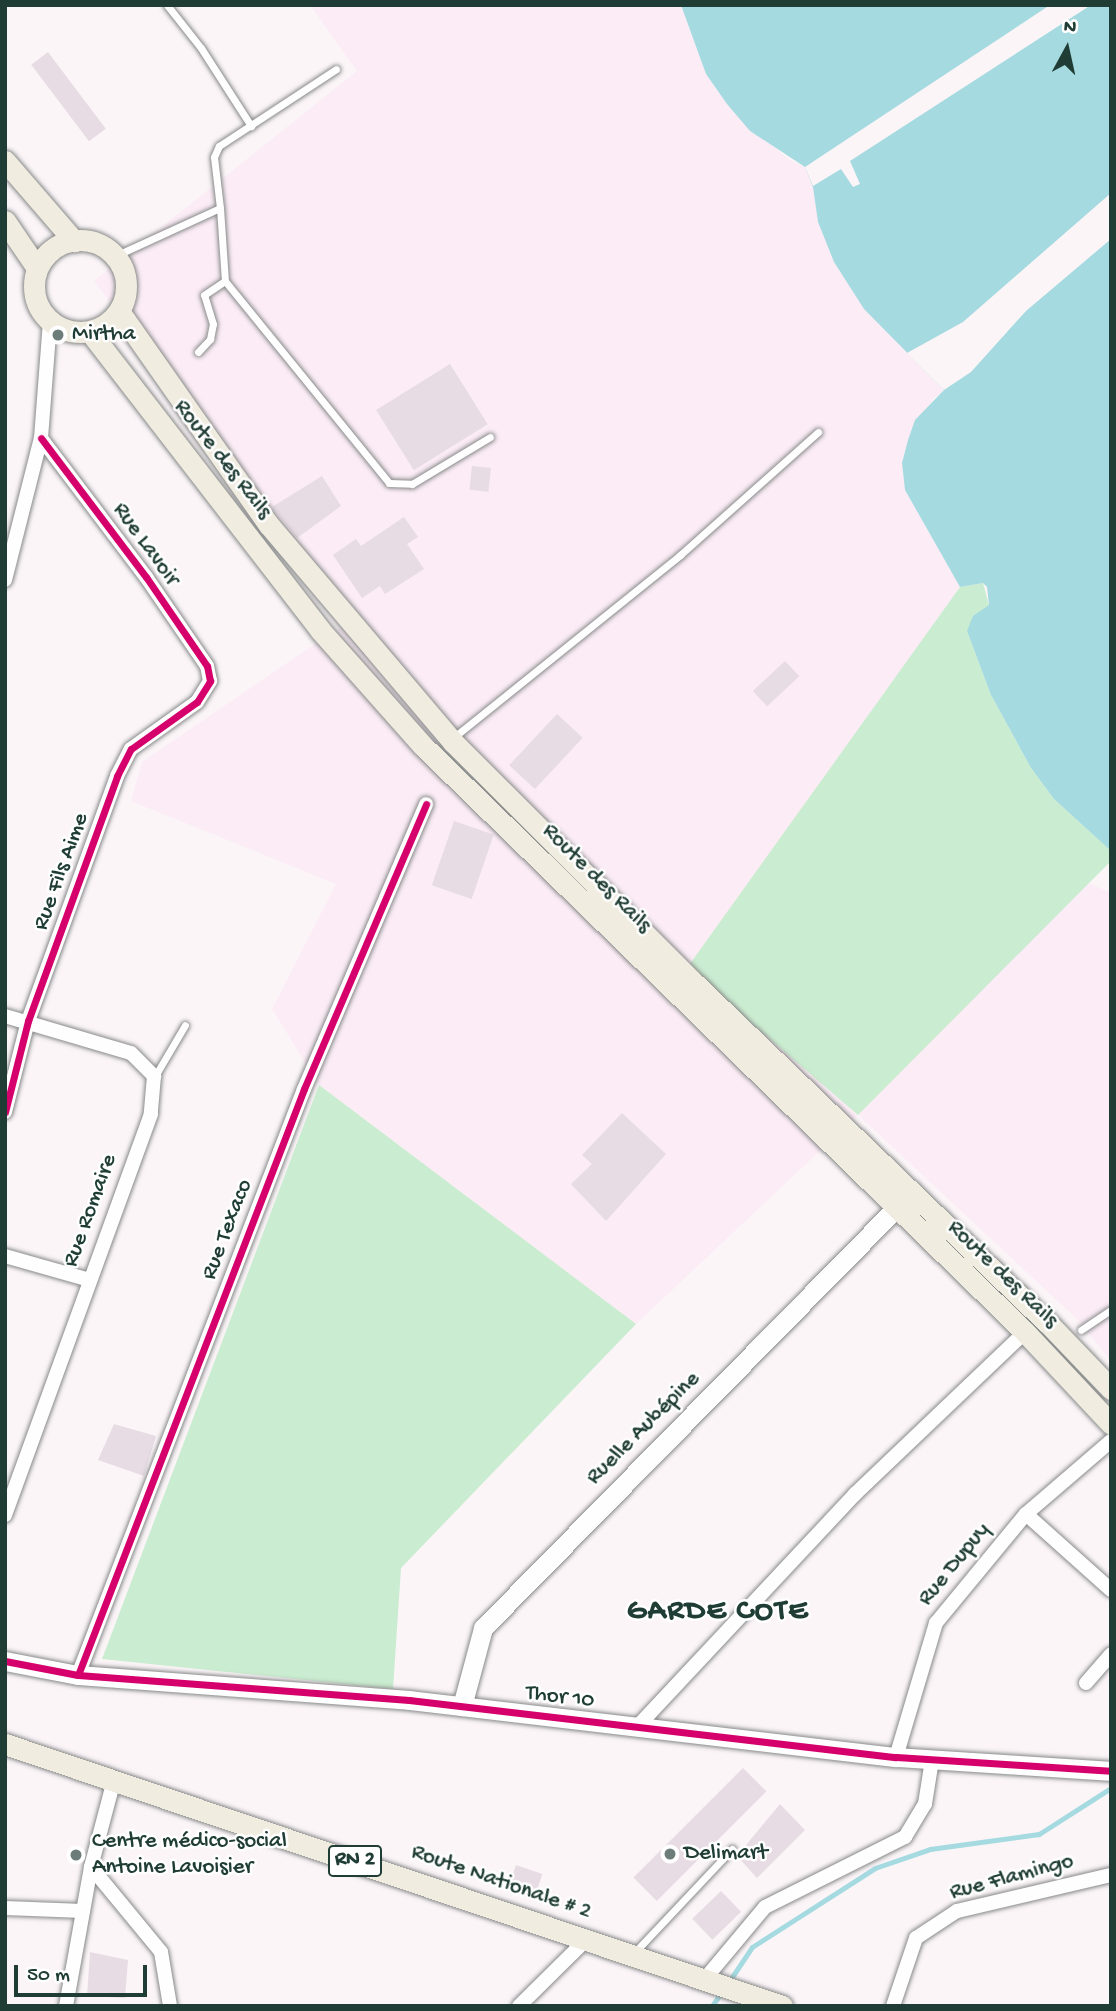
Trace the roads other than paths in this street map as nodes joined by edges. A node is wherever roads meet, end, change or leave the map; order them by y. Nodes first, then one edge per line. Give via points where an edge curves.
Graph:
1 (167, 5) edge
2 (335, 69) dead end
3 (251, 126) junction
4 (5, 161) edge
5 (220, 208) junction
6 (5, 221) edge
7 (74, 240) junction
8 (115, 256) junction
9 (37, 268) junction
10 (225, 281) junction
11 (120, 311) junction
12 (50, 321) junction
13 (90, 331) junction
14 (198, 352) dead end
15 (817, 432) dead end
16 (490, 437) dead end
17 (41, 438) junction
18 (5, 580) edge
19 (210, 681) joint
20 (459, 733) dead end
21 (426, 804) dead end
22 (5, 1016) edge
23 (29, 1021) junction
24 (185, 1025) dead end
25 (154, 1076) junction
26 (5, 1112) edge
27 (897, 1208) junction
28 (5, 1256) edge
29 (90, 1280) junction
30 (1111, 1310) edge
31 (1081, 1330) dead end
32 (1025, 1332) junction
33 (1111, 1389) edge
34 (1111, 1424) edge
35 (1111, 1441) edge
36 (1026, 1514) junction
37 (5, 1515) edge
38 (1111, 1590) edge
39 (1111, 1654) edge
40 (5, 1661) edge
41 (78, 1675) junction
42 (1086, 1683) dead end
43 (462, 1706) junction
44 (637, 1727) junction
45 (5, 1744) edge
46 (896, 1757) junction
47 (932, 1760) junction
48 (1111, 1771) edge
49 (114, 1780) junction
50 (732, 1849) dead end
51 (91, 1867) junction
52 (1111, 1875) edge
53 (5, 1908) edge
54 (83, 1911) junction
55 (586, 1940) junction
56 (631, 1955) junction
57 (704, 1980) junction
58 (66, 2006) edge
59 (170, 2006) edge
60 (519, 2006) edge
61 (782, 2006) edge
62 (894, 2006) edge

1 - 3 lane
2 - 3 lane
3 - 5 lane via 219,146 215,157
4 - 7 main road
5 - 8 lane
5 - 10 lane
6 - 9 main road
7 - 8 main road via 96,243
7 - 9 main road via 58,245
8 - 11 main road via 127,283
9 - 12 main road via 35,297
10 - 14 lane via 204,295 213,324 210,339
10 - 16 lane via 389,483 412,484
11 - 13 main road via 112,321
11 - 33 main road, Route des Rails via 269,525 453,742
12 - 13 main road via 69,330
12 - 17 street
13 - 27 main road, Route des Rails via 320,630 422,745
15 - 20 lane via 680,555
17 - 18 street
17 - 19 street, Rue Lavoir via 146,577 206,666
19 - 23 street, Rue Fils Aime via 197,702 131,749
21 - 41 street, Rue Texaco via 304,1089
22 - 23 street
23 - 25 street via 131,1053
23 - 26 street, Rue Fils Aime
24 - 25 lane
25 - 29 street, Rue Romaire via 151,1114
27 - 32 main road, Route des Rails
27 - 43 street, Ruelle Aubépine via 483,1628
28 - 29 street
29 - 37 street, Rue Romaire
30 - 31 lane
32 - 34 main road, Route des Rails
32 - 44 street via 855,1494
35 - 36 street, Rue Dupuy
36 - 38 street
36 - 46 street, Rue Dupuy via 936,1623
39 - 42 street
40 - 41 street, Thor 10
41 - 43 street, Thor 10
43 - 44 street, Thor 10
44 - 46 street, Thor 10
45 - 49 main road, Route Nationale # 2 / RN 2
46 - 47 street, Thor 10
47 - 48 street, Thor 10
47 - 57 street via 925,1804 905,1837 765,1907
49 - 51 street
49 - 55 main road, Route Nationale # 2 / RN 2
50 - 56 lane
51 - 54 street
51 - 59 street via 161,1952
52 - 62 street, Rue Flamingo via 957,1911 916,1938
53 - 54 street
54 - 58 street
55 - 56 main road, Route Nationale # 2 / RN 2
55 - 60 street
56 - 57 main road, Route Nationale # 2 / RN 2
57 - 61 main road, Route Nationale # 2 / RN 2

